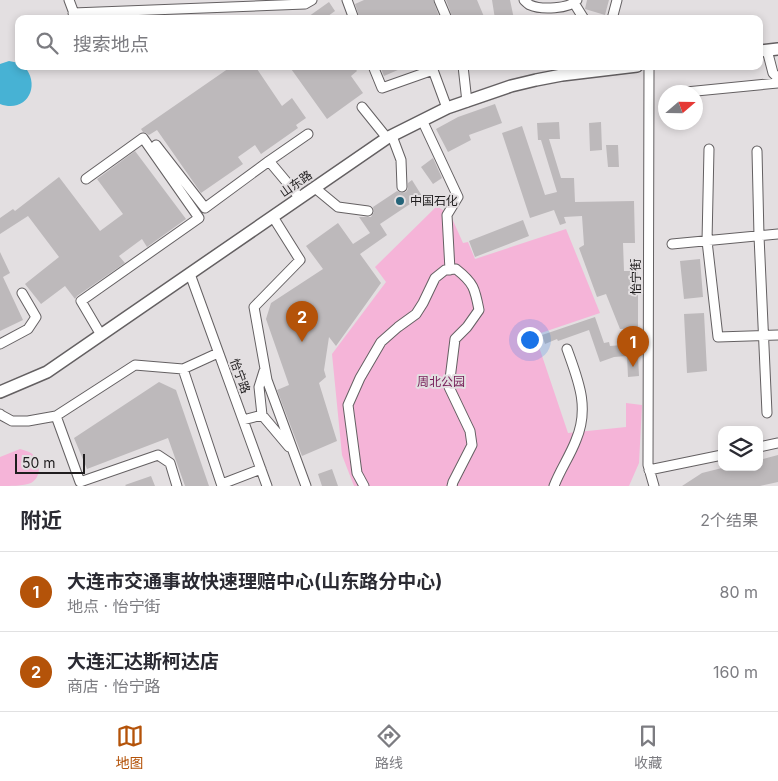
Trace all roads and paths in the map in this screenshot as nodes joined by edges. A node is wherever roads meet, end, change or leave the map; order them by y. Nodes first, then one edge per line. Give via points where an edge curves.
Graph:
1 (69, 0) edge
2 (312, 0) edge
3 (347, 0) edge
4 (440, 0) edge
5 (524, 0) edge
6 (617, 0) edge
7 (575, 2) edge
8 (74, 15) edge
9 (93, 15) edge
10 (353, 15) edge
11 (446, 15) edge
12 (582, 15) edge
13 (613, 15) edge
14 (768, 50) edge
15 (375, 70) edge
16 (431, 70) edge
17 (436, 70) edge
18 (463, 70) edge
19 (598, 70) edge
20 (649, 70) edge
21 (778, 78) edge
22 (778, 82) edge
23 (703, 90) edge
24 (467, 102) junction
25 (362, 107) dead end
26 (446, 108) junction
27 (422, 120) junction
28 (308, 134) dead end
29 (389, 137) junction
30 (156, 145) dead end
31 (709, 149) dead end
32 (757, 150) dead end
33 (269, 161) junction
34 (86, 179) dead end
35 (402, 187) dead end
36 (315, 188) junction
37 (300, 198) junction
38 (368, 211) dead end
39 (273, 217) junction
40 (778, 234) edge
41 (759, 236) junction
42 (707, 241) junction
43 (672, 244) dead end
44 (450, 270) junction
45 (190, 274) junction
46 (22, 293) dead end
47 (101, 335) junction
48 (778, 335) edge
49 (763, 336) junction
50 (0, 344) edge
51 (567, 349) dead end
52 (218, 353) junction
53 (183, 369) junction
54 (265, 369) junction
55 (0, 392) edge
56 (767, 412) dead end
57 (0, 414) edge
58 (262, 415) junction
59 (56, 416) junction
60 (243, 420) junction
61 (778, 443) edge
62 (763, 446) edge
63 (294, 453) junction
64 (718, 456) edge
65 (261, 469) junction
66 (649, 470) junction
67 (222, 485) edge
68 (652, 485) edge
69 (177, 486) edge
70 (267, 486) edge
71 (306, 486) edge
72 (364, 486) edge
73 (452, 486) edge
74 (554, 486) edge

1 - 8 street
2 - 9 street via 305,4
3 - 10 street
4 - 11 street
5 - 7 street via 529,5 551,8
6 - 13 street
7 - 12 street
14 - 21 street via 773,73
15 - 16 street via 382,88
17 - 26 street
18 - 24 street
19 - 24 main road, 山东路 via 511,86
20 - 66 street, 怡宁街
22 - 23 street
24 - 26 main road, 山东路
25 - 29 street
26 - 27 main road, 山东路
27 - 29 main road, 山东路
27 - 44 street via 458,197 447,216
28 - 33 street
29 - 35 street via 401,160
29 - 36 main road, 山东路
30 - 33 street via 205,208
31 - 42 street
32 - 41 street
33 - 37 street
34 - 47 street via 143,138 199,218 81,301
36 - 37 main road, 山东路
36 - 38 street via 338,207
37 - 39 main road, 山东路
39 - 45 main road, 山东路
39 - 54 street via 300,260 254,307
40 - 41 street
41 - 42 street
41 - 49 street
42 - 43 street
42 - 49 street via 718,337
44 - 72 street via 435,278 416,314 381,342 348,405 357,473
44 - 73 street via 456,270 469,279 479,310 468,328 455,339 449,387 470,431 472,445
45 - 47 main road, 山东路
45 - 52 street, 怡宁路
46 - 50 street via 36,317 28,329
47 - 55 main road, 山东路 via 47,372
48 - 49 street
49 - 56 street
51 - 74 street via 580,385 583,417
52 - 53 street
52 - 60 street, 怡宁路
53 - 59 street via 135,365
53 - 67 street
54 - 58 street via 259,387
54 - 63 street
57 - 59 street via 12,421
58 - 60 street
58 - 63 street
59 - 69 street via 80,482 158,455 170,463
60 - 65 street, 怡宁路
61 - 62 street
63 - 71 street
64 - 66 street
65 - 67 street
65 - 70 street, 怡宁路
66 - 68 street, 怡宁街

